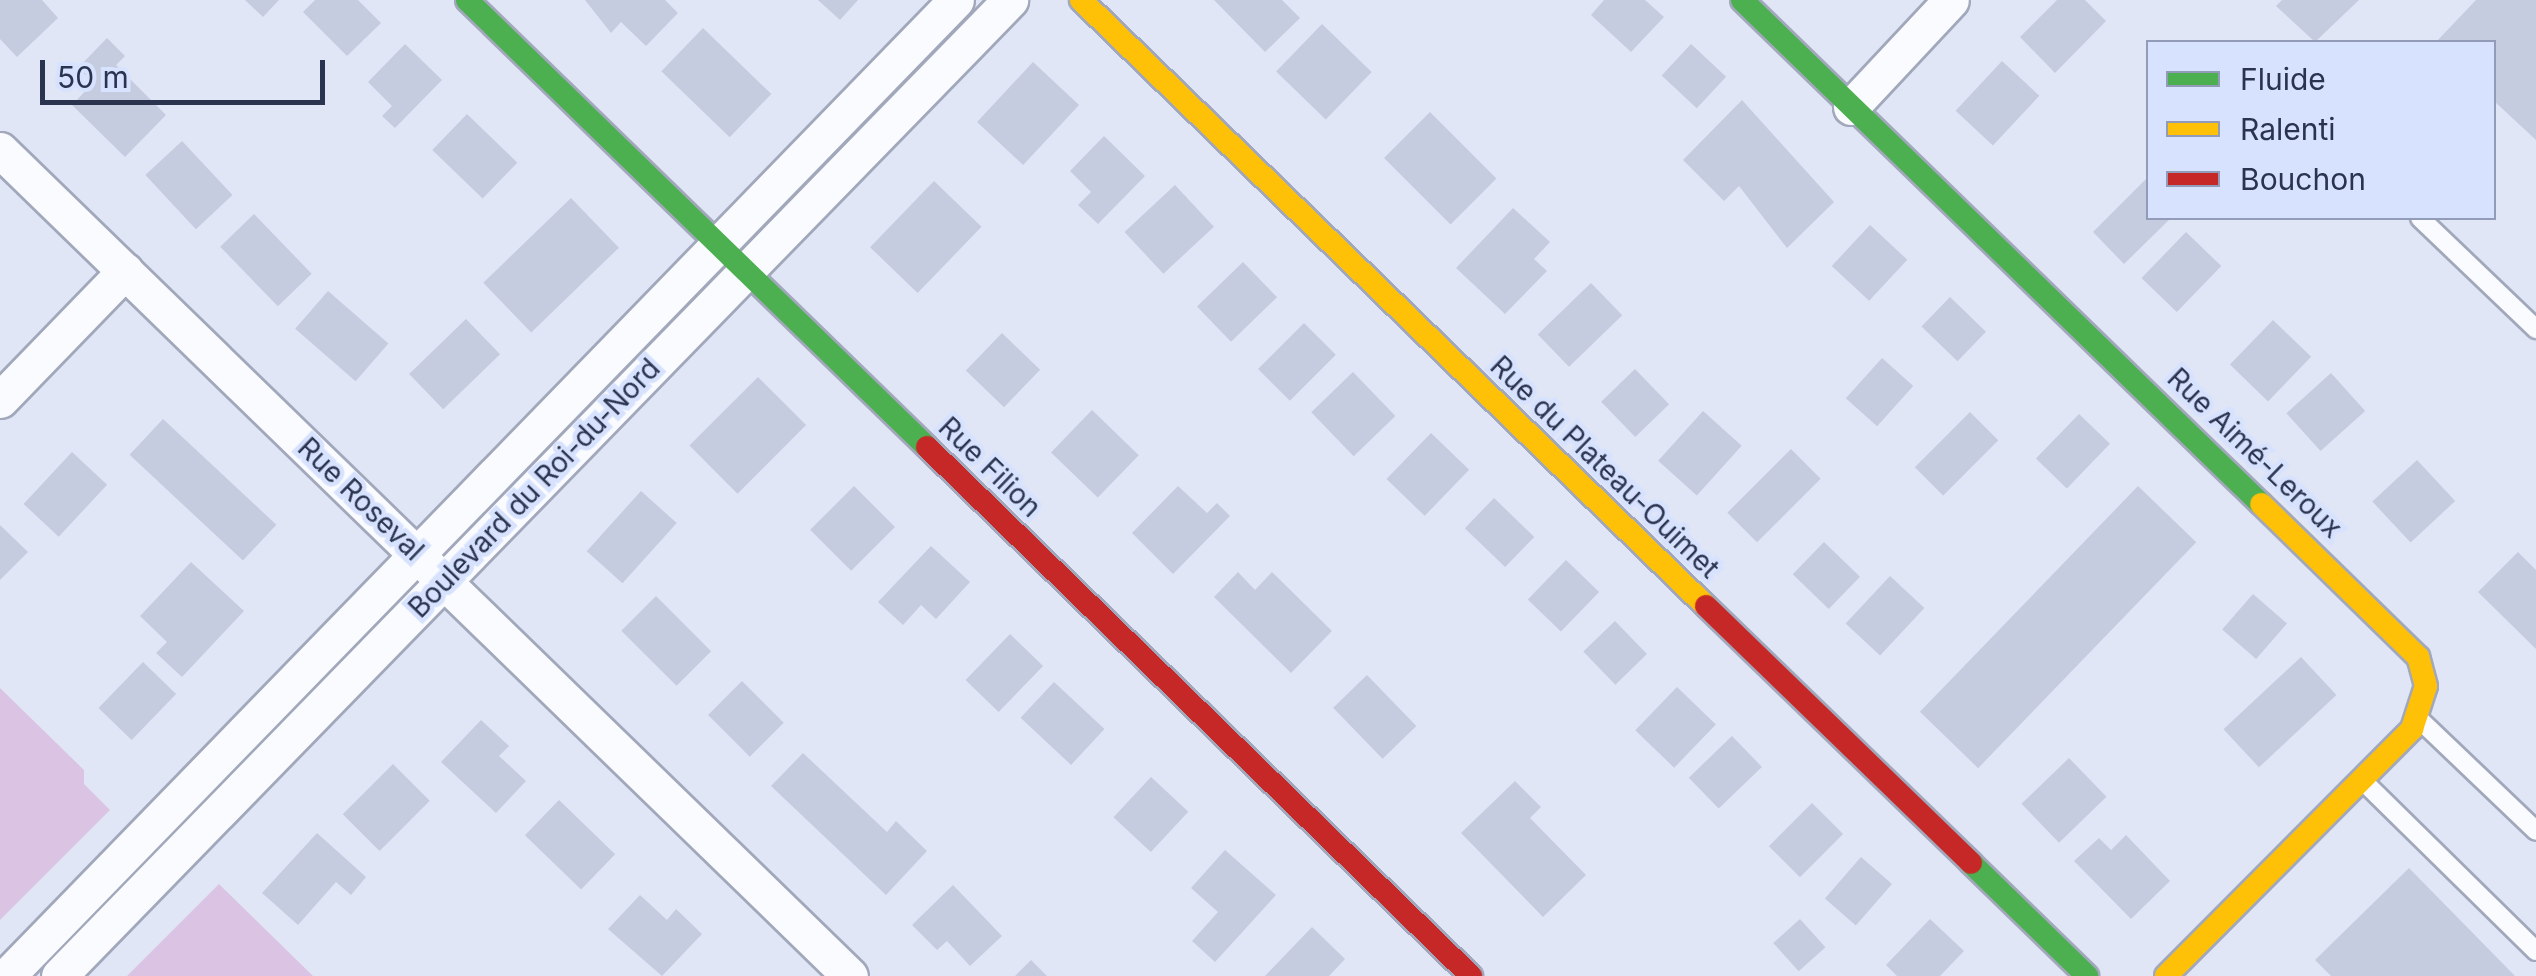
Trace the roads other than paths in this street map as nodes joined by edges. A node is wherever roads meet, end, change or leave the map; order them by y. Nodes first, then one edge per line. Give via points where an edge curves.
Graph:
1 (468, 0) edge
2 (956, 0) edge
3 (1010, 0) edge
4 (1081, 0) edge
5 (1742, 0) edge
6 (1952, 0) edge
7 (1851, 106) junction
8 (0, 150) edge
9 (2422, 220) edge
10 (718, 244) junction
11 (125, 272) junction
12 (746, 272) junction
13 (2536, 329) edge
14 (0, 400) edge
15 (419, 554) junction
16 (444, 580) junction
17 (2418, 719) junction
18 (2361, 780) junction
19 (2536, 831) edge
20 (111, 868) junction
21 (138, 894) junction
22 (2536, 951) edge
23 (844, 974) edge
24 (6, 976) edge
25 (59, 976) edge
26 (1472, 976) edge
27 (2087, 976) edge
28 (2166, 976) edge

1 - 10 street, Rue Filion
2 - 10 street, Boulevard du Roi-du-Nord
3 - 12 street, Boulevard du Roi-du-Nord
4 - 27 street, Rue du Plateau-Ouimet
5 - 7 street, Rue Aimé-Leroux
6 - 7 street
7 - 17 street, Rue Aimé-Leroux via 2400,634 2424,672
8 - 11 street, Rue Roseval
9 - 13 lane
10 - 12 street, Rue Filion
10 - 15 street, Boulevard du Roi-du-Nord
11 - 14 street
11 - 15 street, Rue Roseval
12 - 16 street, Boulevard du Roi-du-Nord
12 - 26 street, Rue Filion
15 - 16 street, Rue Roseval
15 - 20 street, Boulevard du Roi-du-Nord
16 - 21 street, Boulevard du Roi-du-Nord
16 - 23 street, Rue Roseval
17 - 18 street
17 - 19 lane
18 - 22 lane
18 - 28 street
20 - 21 lane
20 - 24 street, Boulevard du Roi-du-Nord
21 - 25 street, Boulevard du Roi-du-Nord

